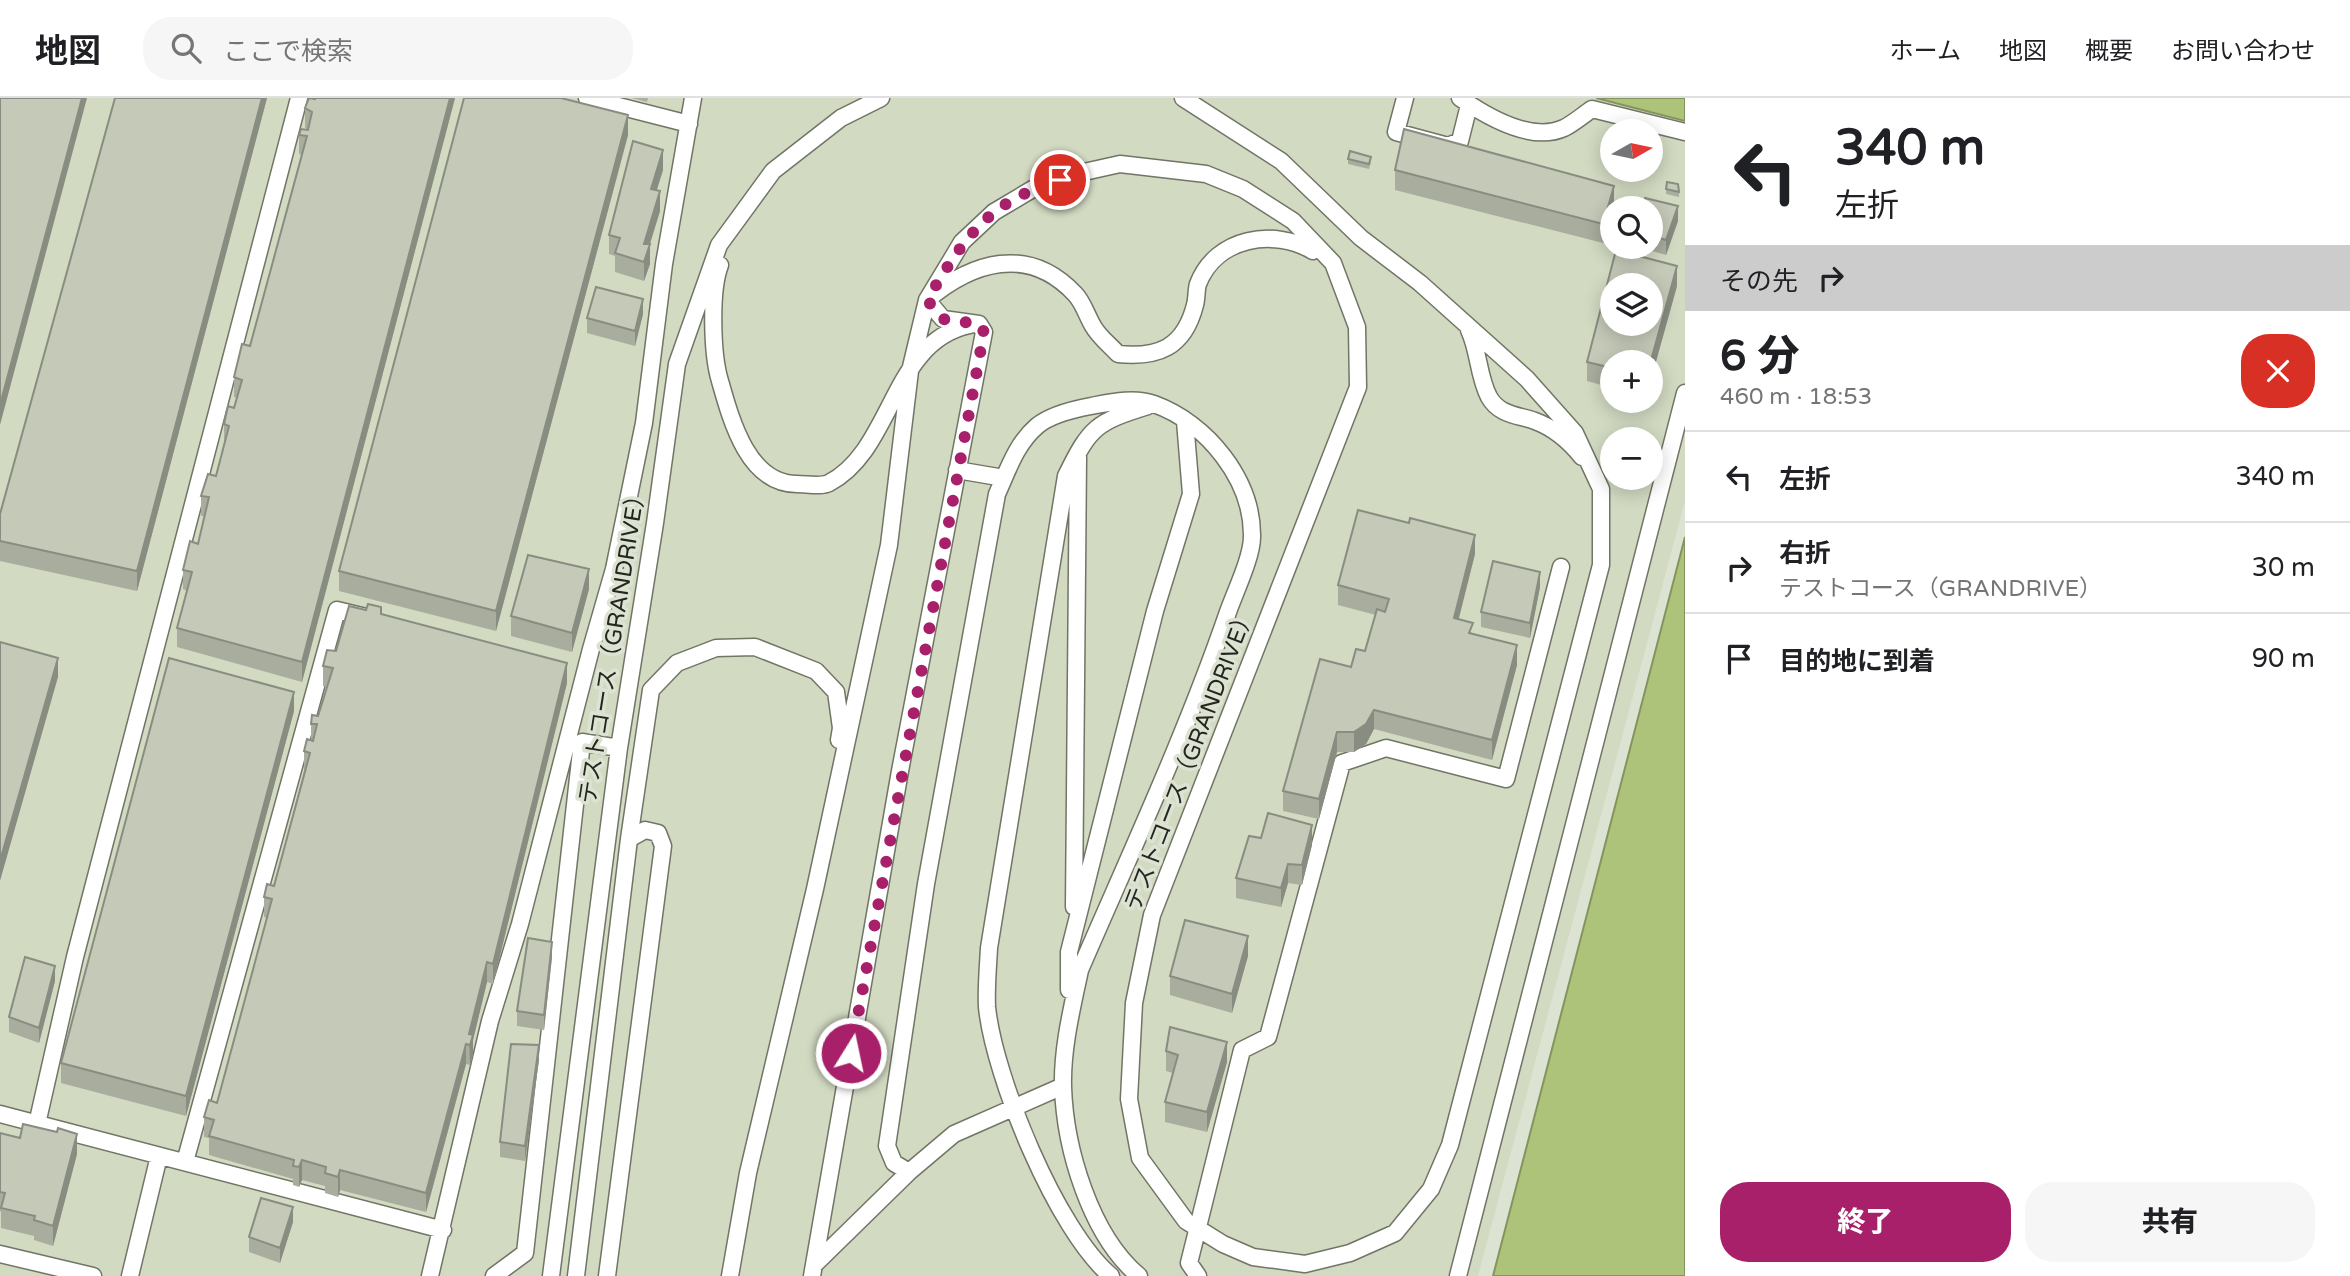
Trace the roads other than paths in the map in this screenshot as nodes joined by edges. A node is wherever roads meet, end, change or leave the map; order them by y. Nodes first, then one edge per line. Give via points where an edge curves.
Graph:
1 (299, 98) edge
2 (587, 98) edge
3 (693, 98) edge
4 (881, 98) edge
5 (1183, 98) edge
6 (1405, 98) edge
7 (1465, 101) edge
8 (689, 124) junction
9 (1685, 132) edge
10 (744, 211) junction
11 (1333, 262) junction
12 (927, 300) junction
13 (1465, 322) junction
14 (979, 324) junction
15 (910, 370) junction
16 (1685, 393) edge
17 (1153, 404) junction
18 (1185, 421) junction
19 (1078, 451) junction
20 (957, 470) junction
21 (1592, 470) junction
22 (1004, 478) junction
23 (1561, 567) dead end
24 (376, 619) edge
25 (619, 748) junction
26 (629, 839) junction
27 (815, 889) junction
28 (1074, 934) junction
29 (1069, 1021) junction
30 (1063, 1086) junction
31 (1014, 1106) junction
32 (0, 1114) edge
33 (37, 1124) junction
34 (159, 1156) junction
35 (185, 1162) junction
36 (909, 1171) junction
37 (1197, 1228) junction
38 (443, 1230) junction
39 (0, 1254) edge
40 (813, 1270) edge
41 (93, 1276) edge
42 (130, 1276) edge
43 (430, 1276) edge
44 (494, 1276) edge
45 (551, 1276) edge
46 (576, 1276) edge
47 (607, 1276) edge
48 (730, 1276) edge
49 (1111, 1276) edge
50 (1139, 1276) edge
51 (1198, 1276) edge
52 (1458, 1276) edge

1 - 33 lane via 75,957
2 - 8 lane
3 - 8 lane
4 - 10 lane, テストコース（GRANDRIVE） via 841,118 773,171
5 - 13 lane, テストコース（GRANDRIVE） via 1281,161 1362,238
6 - 7 lane via 1396,132 1448,146 1460,142
7 - 9 lane via 1487,117 1535,131 1563,128 1592,109
8 - 38 lane via 643,423 614,569 579,669
10 - 15 lane via 718,269 714,315 718,377 733,425 756,466 788,484 827,484 857,461
10 - 25 lane, テストコース（GRANDRIVE） via 719,245 677,364
11 - 12 lane, テストコース（GRANDRIVE） via 1293,221 1243,189 1206,174 1120,164 1036,187 994,212 962,242
11 - 12 lane via 1297,241 1264,238 1238,242 1216,259 1198,283 1195,307 1184,332 1168,349 1144,357 1118,354 1094,329 1075,294 1044,272 1021,264 991,263 951,280
11 - 37 lane, テストコース（GRANDRIVE） via 1357,327 1358,387 1152,915 1134,1003 1129,1099 1140,1158 1186,1221
12 - 14 lane via 943,319
12 - 15 lane, テストコース（GRANDRIVE）
13 - 21 lane, テストコース（GRANDRIVE） via 1527,379 1576,433
13 - 21 lane via 1490,399 1510,416 1535,421 1555,432
14 - 15 lane via 956,328 932,341
14 - 20 lane via 984,332
15 - 27 lane, テストコース（GRANDRIVE） via 890,545
16 - 52 lane
17 - 18 lane, テストコース（GRANDRIVE）
17 - 19 lane via 1109,418 1085,436
17 - 22 lane, テストコース（GRANDRIVE） via 1122,400 1077,409 1039,424 1020,444
18 - 28 lane via 1191,494 1155,611
18 - 29 lane, テストコース（GRANDRIVE） via 1213,444 1236,473 1250,512 1252,539 1209,667 1080,970
19 - 28 lane
19 - 31 lane via 1066,476 989,948 987,1006 995,1051
20 - 22 lane
20 - 40 lane
21 - 37 lane, テストコース（GRANDRIVE） via 1601,489 1601,565 1450,1145 1430,1189 1395,1233 1350,1253 1305,1264 1253,1256
22 - 36 lane, テストコース（GRANDRIVE） via 983,557 926,884 887,1146 894,1163
23 - 37 lane via 1507,779 1386,748 1342,764 1268,1037 1242,1050
24 - 35 lane via 337,610
25 - 44 lane via 582,742 525,1253
25 - 45 lane, テストコース（GRANDRIVE）
26 - 27 lane via 651,690 677,663 716,648 755,647 816,671 836,692 841,728
26 - 46 lane
26 - 47 lane via 645,830 658,832 663,845
27 - 48 lane, テストコース（GRANDRIVE） via 748,1173
28 - 29 lane via 1069,952
29 - 30 lane, テストコース（GRANDRIVE）
30 - 31 lane
30 - 50 lane, テストコース（GRANDRIVE） via 1075,1168 1100,1227
31 - 36 lane via 954,1135
31 - 49 lane via 1072,1229
32 - 33 lane
33 - 34 lane
34 - 35 lane
34 - 42 lane
35 - 38 lane
36 - 40 lane
37 - 51 lane via 1189,1262
38 - 43 lane
39 - 41 lane

